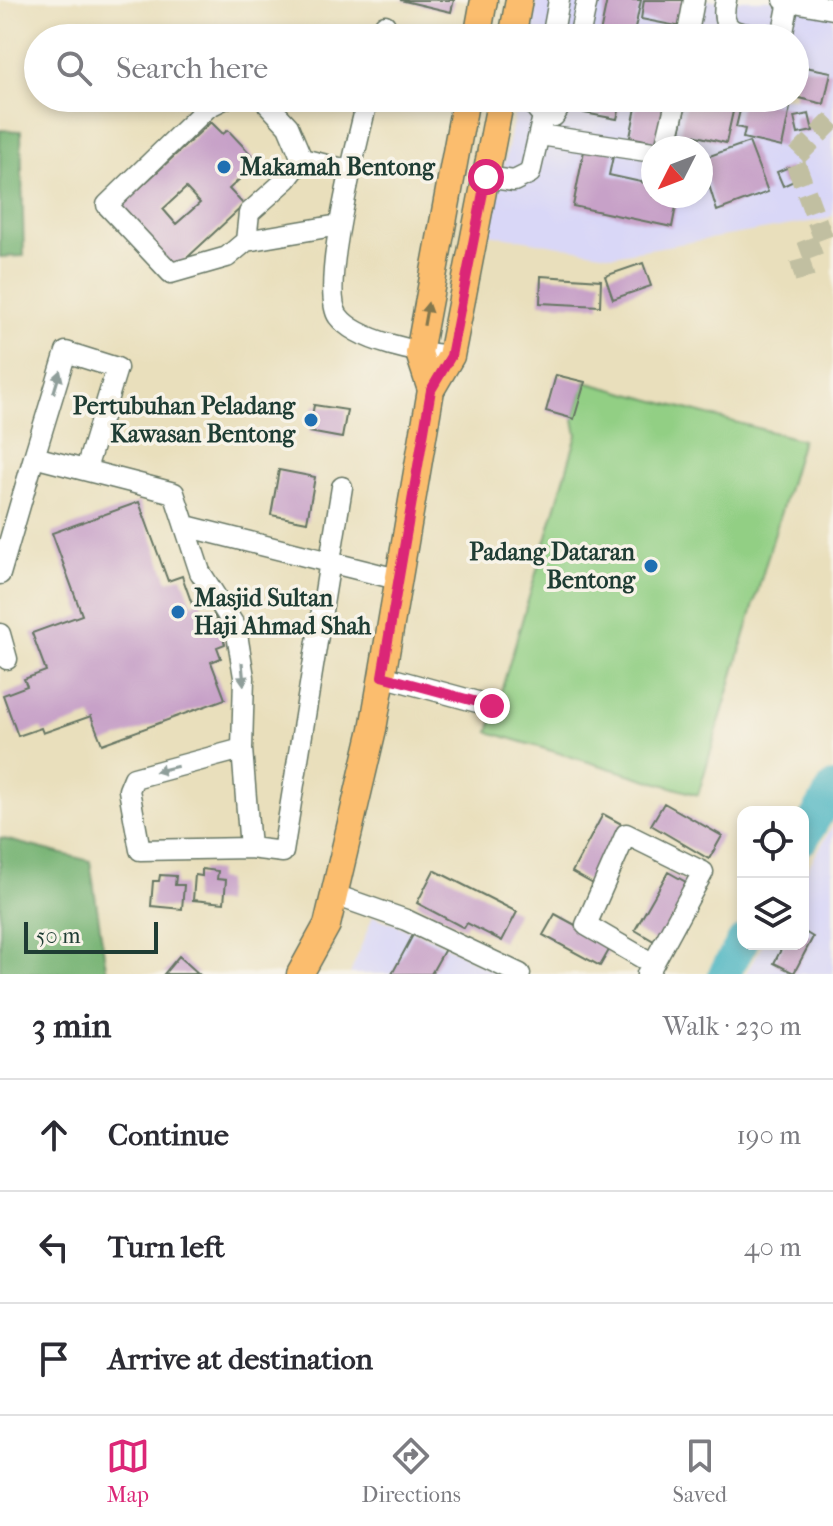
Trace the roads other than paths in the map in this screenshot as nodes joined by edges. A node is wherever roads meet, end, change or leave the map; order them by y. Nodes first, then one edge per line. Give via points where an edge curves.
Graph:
1 (484, 0) edge
2 (519, 0) edge
3 (559, 0) edge
4 (587, 0) edge
5 (694, 0) edge
6 (726, 0) edge
7 (787, 0) edge
8 (833, 9) edge
9 (480, 24) edge
10 (515, 24) edge
11 (555, 24) edge
12 (582, 24) edge
13 (690, 24) edge
14 (725, 24) edge
15 (784, 24) edge
16 (203, 112) edge
17 (275, 112) edge
18 (365, 112) edge
19 (463, 112) edge
20 (498, 112) edge
21 (674, 112) edge
22 (541, 116) edge
23 (668, 136) edge
24 (641, 148) edge
25 (302, 159) junction
26 (351, 171) junction
27 (486, 177) junction
28 (339, 225) junction
29 (246, 241) junction
30 (419, 353) junction
31 (451, 356) junction
32 (431, 390) junction
33 (34, 457) junction
34 (86, 469) junction
35 (342, 487) dead end
36 (186, 526) junction
37 (331, 562) junction
38 (0, 574) edge
39 (397, 579) junction
40 (0, 634) edge
41 (7, 659) dead end
42 (382, 676) junction
43 (492, 706) dead end
44 (242, 749) junction
45 (250, 848) junction
46 (335, 895) junction
47 (650, 969) edge
48 (300, 974) edge
49 (520, 974) edge

1 - 9 main road
2 - 10 main road
3 - 11 street
4 - 12 street
5 - 13 street
6 - 14 street
7 - 8 street
7 - 15 street
16 - 29 street via 107,205 171,273 227,257
17 - 25 street via 288,126
18 - 26 street
30 -> 19 main road
20 - 27 main road
21 - 23 street
22 - 24 street
22 - 27 street via 530,173 514,181
25 - 26 street
25 - 29 street via 249,213
26 - 28 street
27 - 31 main road
28 - 29 street
28 - 30 street via 333,301 337,314 354,331
30 - 31 street
30 - 32 main road
31 - 32 main road
32 - 39 main road
33 - 34 street
33 -> 34 street via 66,352 117,368
33 - 38 street
34 - 36 street via 174,493
35 - 37 street
36 - 37 street
36 -> 44 street via 200,572 236,628 244,677
37 - 39 street
37 - 45 street via 283,852
39 - 42 main road
40 - 41 street
42 - 43 street
42 - 46 main road
44 - 45 street
44 -> 45 street via 142,774 131,781 129,790 142,852
46 - 48 main road via 327,925
46 - 49 street via 406,920
47 - 47 street via 586,925 626,834 703,872

